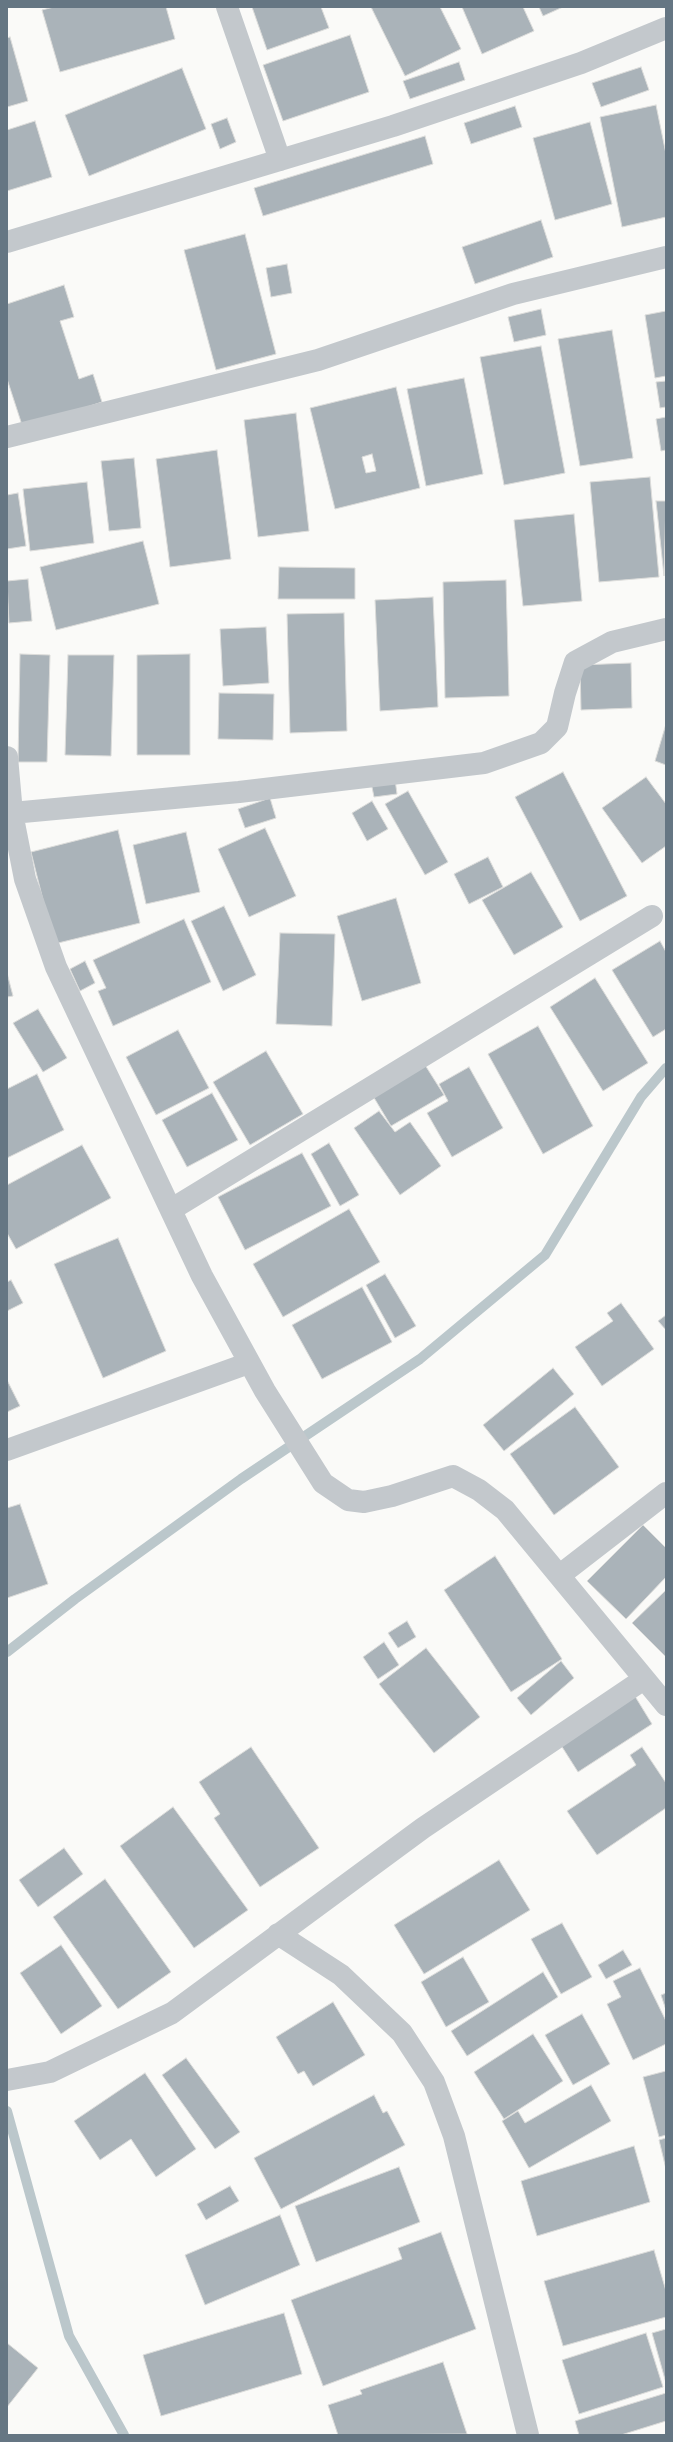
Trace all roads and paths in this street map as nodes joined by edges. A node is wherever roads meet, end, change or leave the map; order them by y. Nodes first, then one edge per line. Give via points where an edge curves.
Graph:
1 (227, 7) edge
2 (666, 28) edge
3 (280, 160) junction
4 (7, 242) edge
5 (666, 258) edge
6 (7, 437) edge
7 (666, 629) edge
8 (7, 757) edge
9 (12, 813) junction
10 (652, 916) dead end
11 (172, 1209) junction
12 (249, 1362) junction
13 (7, 1450) edge
14 (666, 1493) edge
15 (560, 1575) junction
16 (644, 1679) junction
17 (666, 1706) edge
18 (278, 1934) junction
19 (7, 2080) edge
20 (528, 2435) edge

1 - 3 street
2 - 3 street via 581,63 393,126
3 - 4 street
5 - 6 street via 513,294 318,360
7 - 9 street via 612,642 575,662 557,727 540,743 484,763 239,792
8 - 9 street
9 - 11 street via 25,879 56,967
10 - 11 street
11 - 12 street via 202,1276
12 - 13 street
12 - 15 street via 323,1484 348,1500 364,1502 392,1496 453,1476 479,1490 505,1510
14 - 15 street
15 - 16 street
16 - 17 street
16 - 18 street via 423,1828
18 - 19 street via 172,2013 50,2072
18 - 20 street via 341,1975 402,2033 434,2082 454,2136

